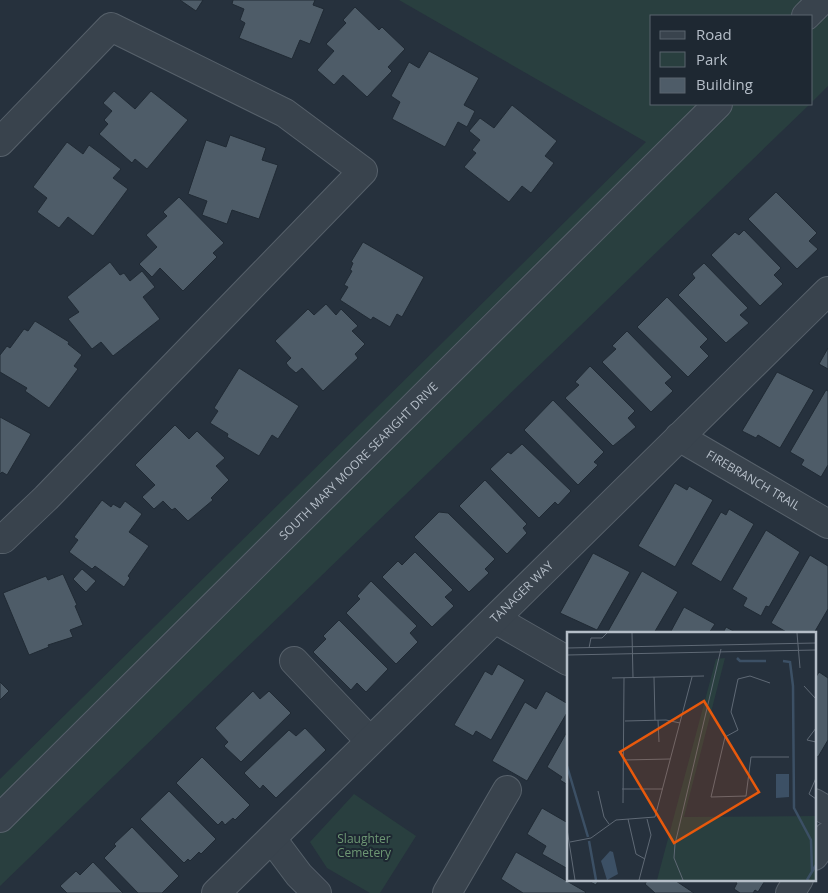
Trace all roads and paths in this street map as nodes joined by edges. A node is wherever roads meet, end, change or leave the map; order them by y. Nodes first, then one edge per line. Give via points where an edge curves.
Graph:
1 (822, 0) edge
2 (807, 15) edge
3 (717, 105) edge
4 (0, 142) edge
5 (828, 291) edge
6 (679, 437) junction
7 (828, 524) edge
8 (0, 539) edge
9 (495, 619) junction
10 (567, 660) edge
11 (294, 661) dead end
12 (370, 740) junction
13 (507, 790) dead end
14 (816, 804) edge
15 (828, 811) edge
16 (0, 818) edge
17 (828, 836) edge
18 (272, 839) junction
19 (816, 853) edge
20 (798, 880) edge
21 (216, 893) edge
22 (317, 893) edge
23 (447, 893) edge
24 (790, 893) edge

1 - 2 street
3 - 16 street, SOUTH MARY MOORE SEARIGHT DRIVE
4 - 8 street via 111,27 285,113 363,171 46,498
5 - 6 street, TANAGER WAY
6 - 7 street, FIREBRANCH TRAIL
6 - 9 street, TANAGER WAY
9 - 10 street
9 - 12 street, TANAGER WAY
11 - 12 street
12 - 18 street, TANAGER WAY
13 - 23 street
14 - 15 street
17 - 19 street
18 - 21 street, TANAGER WAY
18 - 22 street
20 - 24 street

